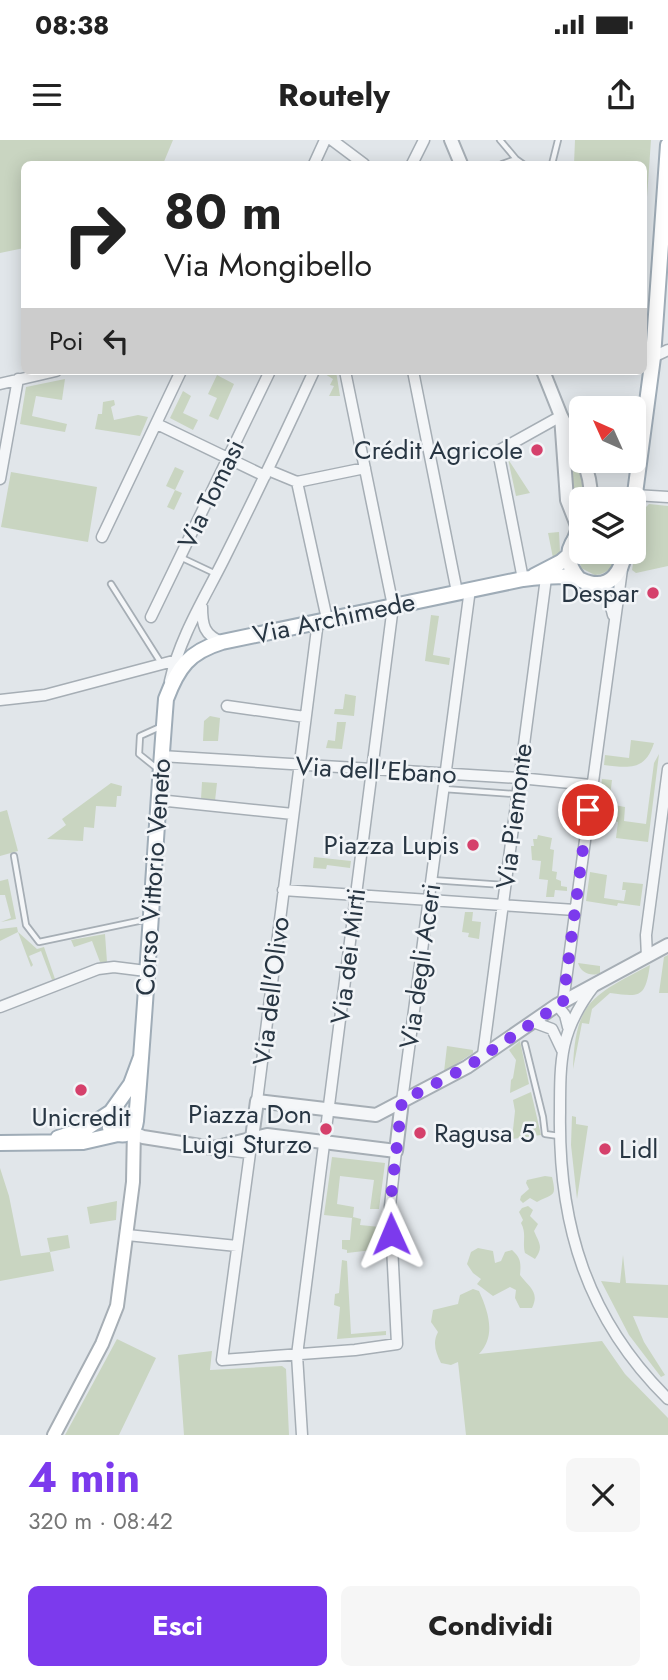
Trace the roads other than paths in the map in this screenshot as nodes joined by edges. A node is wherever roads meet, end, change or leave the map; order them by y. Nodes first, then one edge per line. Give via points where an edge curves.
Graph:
1 (325, 140) edge
2 (332, 140) edge
3 (424, 140) edge
4 (451, 140) edge
5 (500, 140) edge
6 (558, 140) edge
7 (668, 145) edge
8 (516, 159) junction
9 (315, 161) edge
10 (360, 161) edge
11 (414, 161) edge
12 (460, 161) edge
13 (510, 161) edge
14 (519, 161) edge
15 (553, 161) edge
16 (668, 350) edge
17 (653, 357) junction
18 (37, 375) edge
19 (179, 375) edge
20 (268, 375) edge
21 (312, 375) edge
22 (346, 375) edge
23 (414, 375) edge
24 (545, 375) edge
25 (18, 379) junction
26 (0, 384) edge
27 (561, 416) junction
28 (157, 424) junction
29 (569, 432) edge
30 (228, 458) junction
31 (365, 468) junction
32 (267, 473) junction
33 (587, 473) edge
34 (0, 479) edge
35 (589, 479) junction
36 (297, 482) junction
37 (590, 487) edge
38 (593, 487) edge
39 (633, 487) edge
40 (646, 496) edge
41 (668, 497) edge
42 (569, 505) edge
43 (102, 537) dead end
44 (568, 556) joint
45 (180, 557) junction
46 (622, 564) edge
47 (623, 564) edge
48 (216, 575) junction
49 (547, 578) junction
50 (526, 579) junction
51 (584, 581) junction
52 (111, 584) dead end
53 (464, 591) junction
54 (202, 604) junction
55 (393, 606) junction
56 (151, 617) dead end
57 (322, 620) junction
58 (614, 622) junction
59 (202, 625) junction
60 (182, 639) junction
61 (222, 642) junction
62 (196, 653) junction
63 (174, 661) junction
64 (162, 665) junction
65 (166, 698) junction
66 (0, 699) edge
67 (228, 706) dead end
68 (305, 717) junction
69 (163, 725) junction
70 (161, 764) junction
71 (299, 765) junction
72 (668, 769) edge
73 (372, 771) junction
74 (445, 774) junction
75 (519, 778) junction
76 (591, 785) junction
77 (443, 789) junction
78 (516, 794) junction
79 (158, 800) junction
80 (293, 814) junction
81 (14, 856) dead end
82 (432, 880) junction
83 (505, 886) junction
84 (283, 890) junction
85 (356, 894) junction
86 (429, 900) junction
87 (503, 905) junction
88 (575, 909) junction
89 (150, 919) junction
90 (668, 945) edge
91 (648, 957) junction
92 (146, 971) junction
93 (595, 985) junction
94 (557, 1006) junction
95 (0, 1007) edge
96 (533, 1022) junction
97 (568, 1027) junction
98 (552, 1029) junction
99 (525, 1044) dead end
100 (562, 1051) junction
101 (482, 1055) junction
102 (141, 1056) junction
103 (257, 1101) junction
104 (402, 1101) junction
105 (328, 1104) junction
106 (112, 1111) junction
107 (376, 1115) junction
108 (399, 1119) junction
109 (129, 1130) junction
110 (559, 1136) junction
111 (251, 1138) junction
112 (323, 1141) junction
113 (43, 1142) junction
114 (0, 1143) edge
115 (213, 1148) junction
116 (396, 1151) junction
117 (250, 1153) junction
118 (127, 1235) junction
119 (237, 1246) junction
120 (297, 1355) junction
121 (668, 1399) edge
122 (54, 1435) edge
123 (302, 1435) edge

1 - 9 street
2 - 10 street
3 - 11 street
4 - 12 street
5 - 8 lane
6 - 15 lane
7 - 17 main road
8 - 13 lane
8 - 14 lane
16 - 17 street
17 - 39 main road
18 - 25 street
19 - 28 street
20 - 30 street, Via Tomasi
21 - 32 street
22 - 31 street, Via dei Mirti
23 - 53 street, Via degli Aceri
24 - 27 street
25 - 26 street
25 - 34 street
27 - 29 street
27 - 42 street
27 - 50 street via 498,451
28 - 30 street
28 - 43 street
30 - 32 street
30 - 45 street, Via Tomasi
31 - 36 street
31 - 55 street, Via dei Mirti
32 - 36 street
32 - 48 street
33 - 35 street
35 - 37 street
35 - 38 street
36 - 57 street
40 - 41 street
44 - 50 main road
44 - 51 main road via 569,565
45 - 48 lane
45 - 56 street, Via Tomasi
46 - 51 main road via 619,573 607,582
47 - 58 street
48 - 54 street
49 - 50 main road
49 - 51 main road
49 - 75 street, Via Piemonte
50 - 53 main road, Via Archimede
51 - 58 street via 604,594
52 - 64 lane
53 - 55 main road, Via Archimede
53 - 74 street, Via degli Aceri
54 - 59 street
54 - 60 street
55 - 57 main road, Via Archimede
55 - 73 street, Via dei Mirti
57 - 61 main road, Via Archimede
57 - 68 street, Via dell'Olivo
58 - 76 street
59 - 61 street
59 - 62 street via 203,645
60 - 62 street via 184,650
60 - 63 street
61 - 62 main road, Via Archimede
62 - 63 street
62 - 65 main road via 178,671
63 - 64 street
63 - 65 street
64 - 66 street via 45,695
65 - 69 main road, Corso Vittorio Veneto
67 - 68 street
68 - 71 street, Via dell'Olivo
69 - 70 main road, Corso Vittorio Veneto
69 - 70 lane via 140,736 139,754
70 - 71 street, Via dell'Ebano
70 - 79 main road, Corso Vittorio Veneto
71 - 73 street, Via dell'Ebano
71 - 80 street, Via dell'Olivo
72 - 91 street via 646,934
73 - 74 street, Via dell'Ebano
73 - 85 street, Via dei Mirti
74 - 75 street, Via dell'Ebano
74 - 77 street, Via degli Aceri
75 - 76 street, Via dell'Ebano
75 - 78 street, Via Piemonte
76 - 88 street
77 - 78 lane
77 - 82 street, Via degli Aceri
78 - 83 street, Via Piemonte
79 - 80 street
79 - 89 main road, Corso Vittorio Veneto
80 - 84 street, Via dell'Olivo
81 - 89 lane via 26,925 40,942
82 - 83 lane
82 - 86 street, Via degli Aceri
83 - 87 street, Via Piemonte
84 - 85 street
84 - 103 street, Via dell'Olivo
85 - 86 street
85 - 105 street, Via dei Mirti
86 - 87 street
86 - 104 street, Via degli Aceri
87 - 88 street
87 - 101 street, Via Piemonte
88 - 94 street
89 - 92 main road, Corso Vittorio Veneto
90 - 91 street
91 - 93 street
92 - 95 street via 98,969
92 - 102 main road, Corso Vittorio Veneto
93 - 94 street
93 - 97 street
94 - 96 street
94 - 97 street
94 - 98 street
96 - 98 street
96 - 101 street
97 - 100 street
98 - 100 street
99 - 110 lane via 545,1135
100 - 110 street
101 - 104 street
102 - 106 main road, Corso Vittorio Veneto via 131,1084
102 - 109 main road, Corso Vittorio Veneto
103 - 105 street
103 - 111 street, Via dell'Olivo
104 - 107 street
104 - 108 street, Via degli Aceri
105 - 107 street
105 - 112 street, Via dei Mirti
106 - 109 main road via 108,1124 113,1131
106 - 109 main road via 120,1106 134,1113
106 - 113 main road via 85,1129
107 - 108 street
108 - 116 street, Via degli Aceri
109 - 113 main road via 83,1142
109 - 115 street via 142,1137
109 - 118 main road via 134,1156
110 - 121 street via 566,1205 590,1287 626,1351
111 - 112 street via 267,1135
111 - 115 street
111 - 117 street, Via dell'Olivo
112 - 116 street
112 - 120 street, Via dei Mirti
113 - 114 main road
115 - 117 street
116 - 120 street, Via degli Aceri via 390,1206 397,1343
117 - 119 street, Via dell'Olivo
118 - 119 street
118 - 122 main road via 120,1290 109,1327
119 - 120 street, Via dell'Olivo via 222,1360
120 - 123 street

